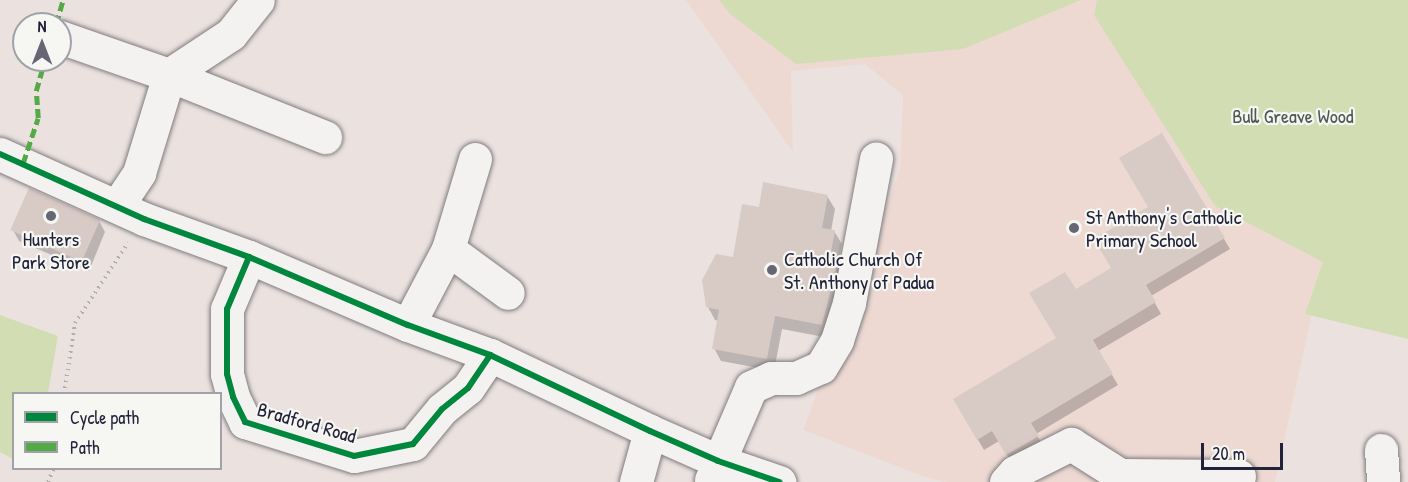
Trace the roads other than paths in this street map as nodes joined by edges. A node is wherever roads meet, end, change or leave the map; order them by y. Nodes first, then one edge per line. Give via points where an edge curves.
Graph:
1 (258, 0) edge
2 (72, 41) edge
3 (169, 75) junction
4 (325, 137) dead end
5 (0, 154) edge
6 (475, 159) dead end
7 (876, 159) dead end
8 (130, 213) junction
9 (448, 249) junction
10 (249, 257) junction
11 (508, 293) dead end
12 (408, 324) junction
13 (489, 355) junction
14 (650, 431) junction
15 (714, 471) edge
16 (1239, 476) dead end
17 (636, 482) edge
18 (779, 482) edge
19 (1006, 482) edge

1 - 3 street via 231,34
2 - 3 street
3 - 4 street
3 - 8 street
5 - 8 street
6 - 9 street
7 - 15 street via 849,303 837,340 821,367 796,378 771,378 751,387
8 - 10 street
9 - 11 street
9 - 12 street
10 - 12 street
10 - 13 street, Bradford Road via 227,309 227,374 245,422 354,456 412,444 442,409 468,388
12 - 13 street
13 - 14 street
14 - 15 street
14 - 17 street
15 - 18 street
16 - 19 street via 1120,475 1071,444 1015,472

